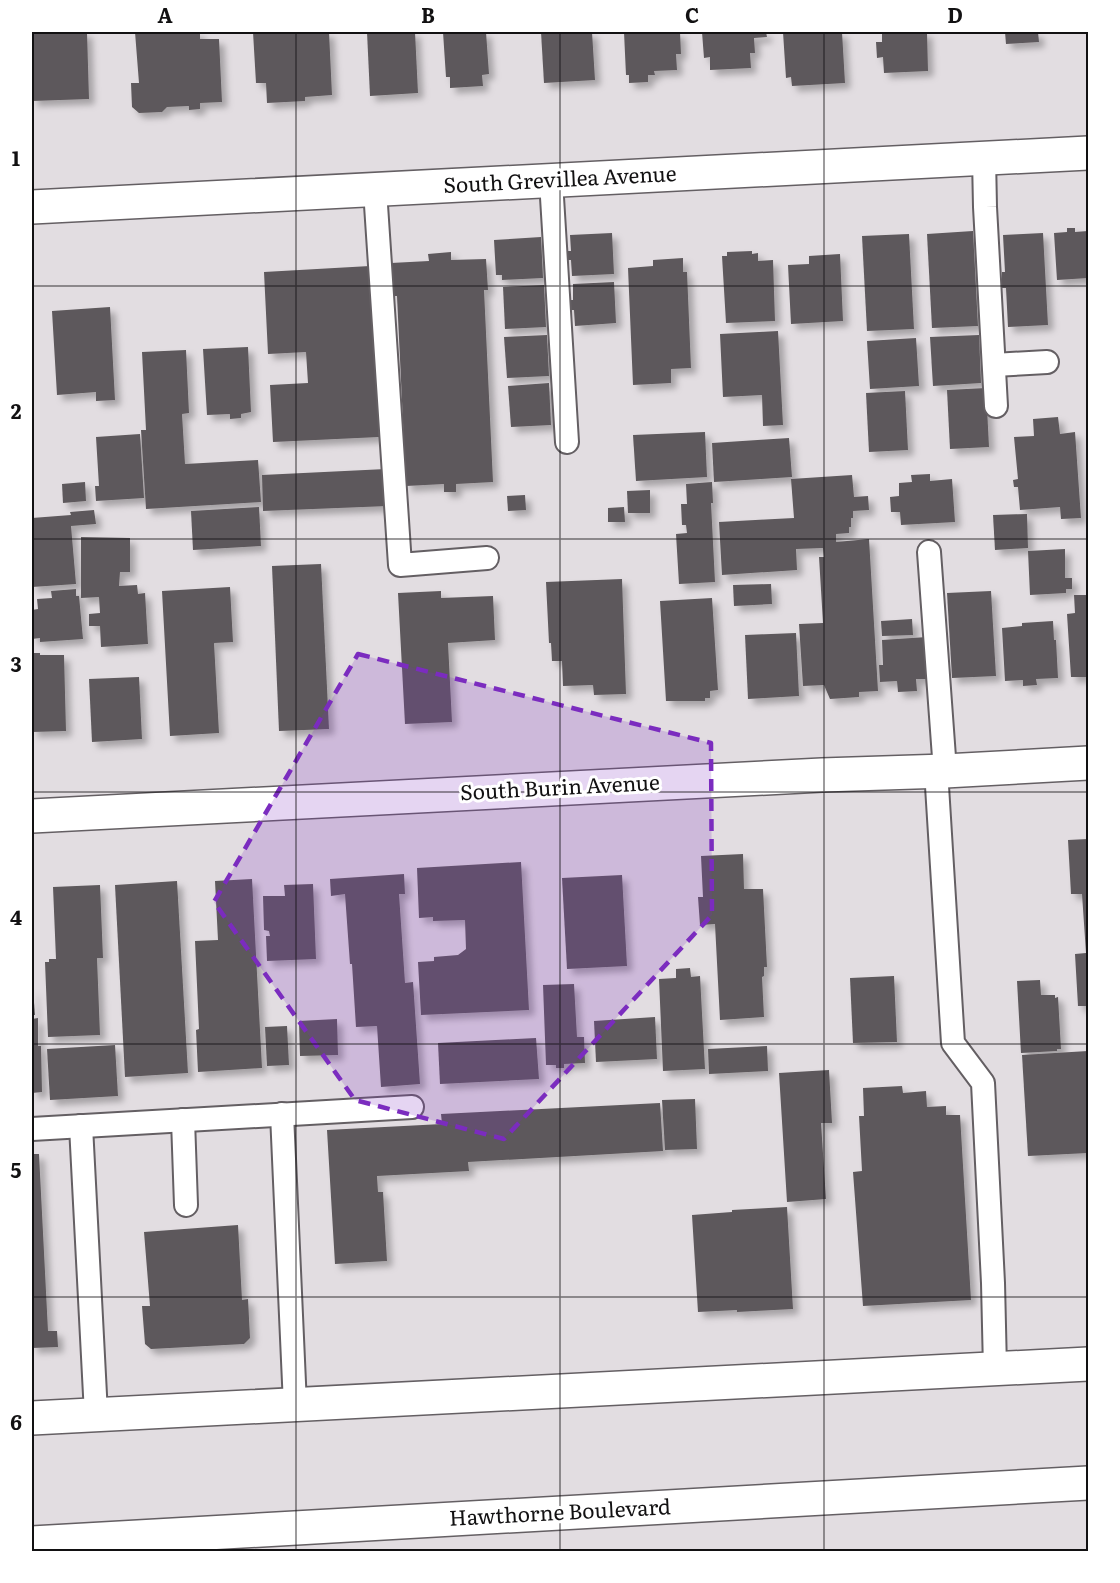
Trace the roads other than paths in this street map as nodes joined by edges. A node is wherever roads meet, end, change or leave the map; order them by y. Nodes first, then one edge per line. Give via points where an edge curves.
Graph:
1 (1089, 153) edge
2 (984, 158) junction
3 (551, 181) junction
4 (375, 190) junction
5 (32, 207) edge
6 (1047, 362) dead end
7 (994, 365) junction
8 (996, 406) dead end
9 (567, 442) dead end
10 (929, 552) dead end
11 (487, 558) dead end
12 (1089, 763) edge
13 (940, 771) junction
14 (32, 816) edge
15 (412, 1107) dead end
16 (282, 1114) junction
17 (183, 1120) junction
18 (81, 1126) junction
19 (32, 1129) edge
20 (186, 1205) dead end
21 (1089, 1364) edge
22 (995, 1369) junction
23 (296, 1404) junction
24 (96, 1414) junction
25 (32, 1418) edge
26 (1089, 1483) edge
27 (32, 1543) edge

1 - 2 street, South Grevillea Avenue
2 - 3 street, South Grevillea Avenue
2 - 7 lane
3 - 4 street, South Grevillea Avenue
3 - 9 lane
4 - 5 street, South Grevillea Avenue
4 - 11 lane via 400,565
6 - 7 lane
7 - 8 lane
10 - 13 lane
12 - 13 street, South Burin Avenue
13 - 14 street, South Burin Avenue
13 - 22 lane via 953,1043 983,1083
15 - 16 lane
16 - 17 lane
16 - 23 lane
17 - 18 lane
17 - 20 lane
18 - 19 lane
18 - 24 lane
21 - 22 street
22 - 23 street
23 - 24 street
24 - 25 street
26 - 27 street, Hawthorne Boulevard

